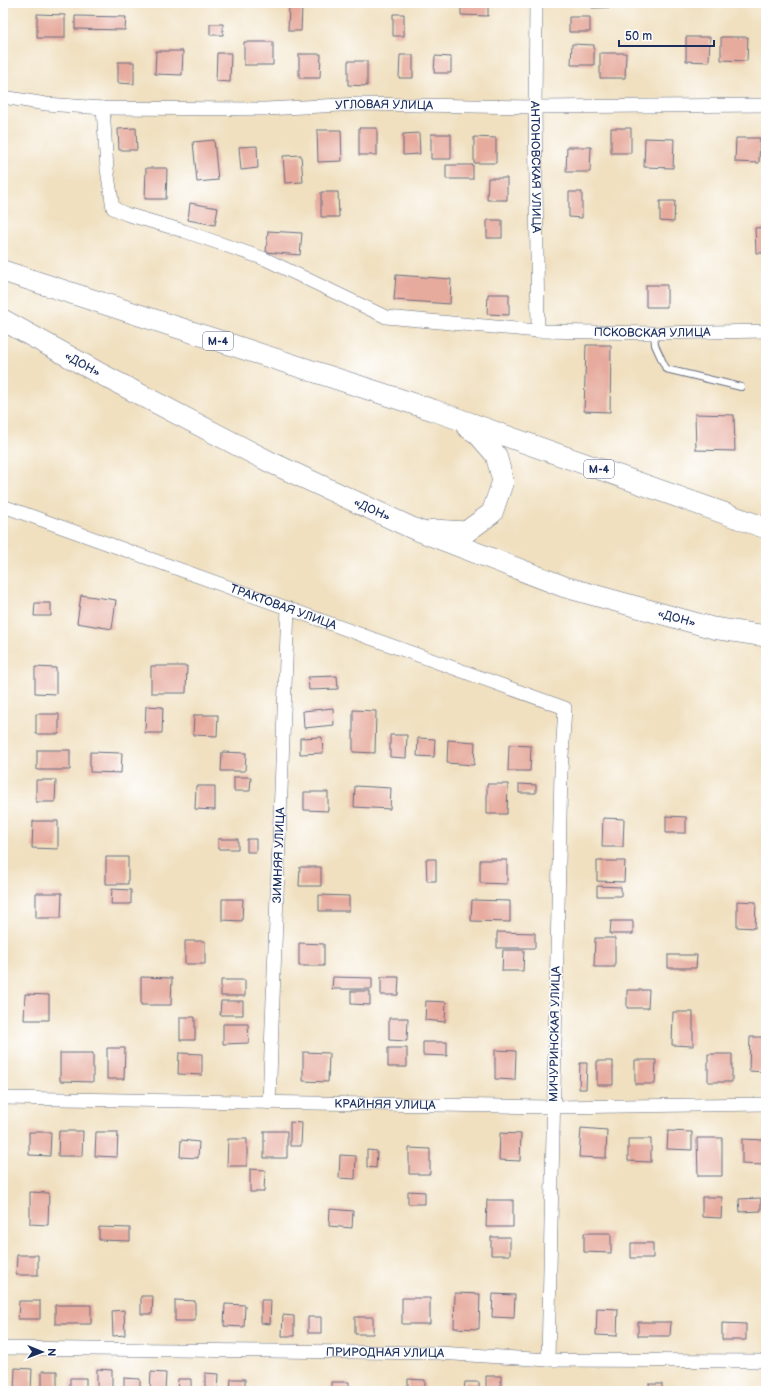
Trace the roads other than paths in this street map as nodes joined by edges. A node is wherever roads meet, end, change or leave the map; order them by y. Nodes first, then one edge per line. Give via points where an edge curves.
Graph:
1 (536, 3) edge
2 (3, 97) edge
3 (766, 105) edge
4 (535, 107) junction
5 (103, 108) junction
6 (3, 272) edge
7 (3, 320) edge
8 (538, 331) junction
9 (766, 331) edge
10 (654, 333) junction
11 (741, 387) dead end
12 (433, 410) junction
13 (3, 506) edge
14 (412, 528) junction
15 (766, 528) edge
16 (288, 608) junction
17 (766, 636) edge
18 (565, 708) joint
19 (3, 1098) edge
20 (269, 1103) junction
21 (766, 1104) edge
22 (554, 1107) junction
23 (3, 1348) edge
24 (548, 1360) junction
25 (766, 1361) edge

1 - 4 street, АНТОНОВСКАЯ УЛИЦА
2 - 5 street, УГЛОВАЯ УЛИЦА via 46,104
3 - 4 street, УГЛОВАЯ УЛИЦА
4 - 5 street, УГЛОВАЯ УЛИЦА via 359,104 266,109
4 - 8 street, АНТОНОВСКАЯ УЛИЦА
5 - 8 street, ПСКОВСКАЯ УЛИЦА via 107,169 113,208 265,259 386,317
6 - 12 highway, М-4
7 - 14 highway, «ДОН» / М-4 via 270,462
8 - 10 street, ПСКОВСКАЯ УЛИЦА
9 - 10 street, ПСКОВСКАЯ УЛИЦА
10 - 11 lane via 655,345 666,369
12 - 14 highway, М-4 via 477,433 496,455 503,481 492,513 466,532
12 - 15 highway, М-4
13 - 16 street, ТРАКТОВАЯ УЛИЦА
14 - 17 highway, «ДОН» / М-4 via 565,587 713,628
16 - 18 street, ТРАКТОВАЯ УЛИЦА
16 - 20 street, ЗИМНЯЯ УЛИЦА
18 - 22 street, МИЧУРИНСКАЯ УЛИЦА via 561,772
19 - 20 street, КРАЙНЯЯ УЛИЦА
20 - 22 street, КРАЙНЯЯ УЛИЦА
21 - 22 street, КРАЙНЯЯ УЛИЦА
22 - 24 street, МИЧУРИНСКАЯ УЛИЦА
23 - 24 street, ПРИРОДНАЯ УЛИЦА via 439,1353
24 - 25 street, ПРИРОДНАЯ УЛИЦА

